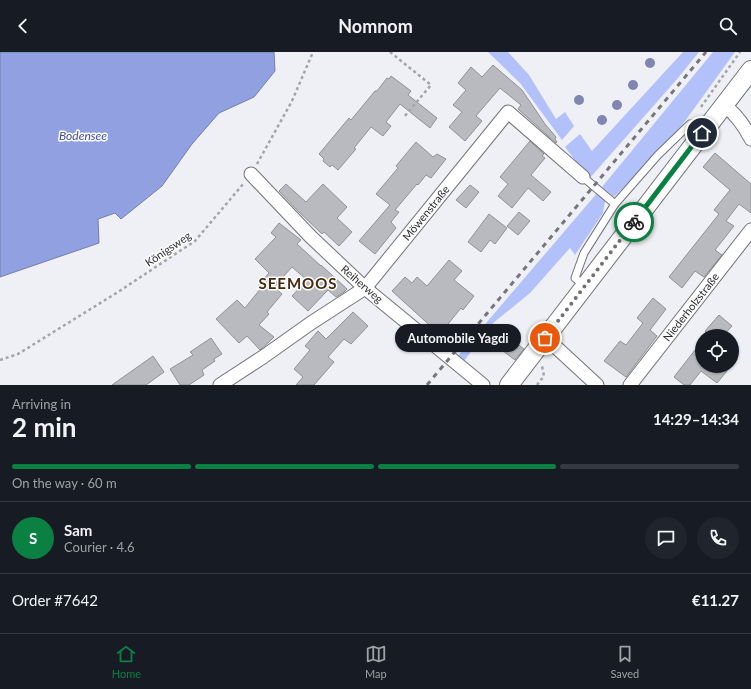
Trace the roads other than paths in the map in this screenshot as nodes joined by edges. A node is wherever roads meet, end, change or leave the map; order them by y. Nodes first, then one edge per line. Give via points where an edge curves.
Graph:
1 (751, 70) edge
2 (724, 105) junction
3 (690, 124) road end
4 (751, 139) edge
5 (251, 174) road end
6 (583, 177) joint
7 (615, 204) junction
8 (751, 230) edge
9 (580, 282) junction
10 (365, 288) junction
11 (545, 338) junction
12 (220, 385) edge
13 (483, 385) edge
14 (509, 385) edge
15 (597, 385) edge
16 (630, 385) edge

1 - 2 main road
2 - 4 street via 744,125
2 - 9 main road
3 - 7 lane via 658,155
5 - 10 street, Reiherweg via 311,238
6 - 7 lane, Möwenstraße
6 - 10 street, Möwenstraße via 508,112
7 - 9 lane via 584,253
8 - 16 street, Niederholzstraße
9 - 11 main road
10 - 12 street, Möwenstraße
10 - 13 street, Reiherweg
11 - 14 main road
11 - 15 street

